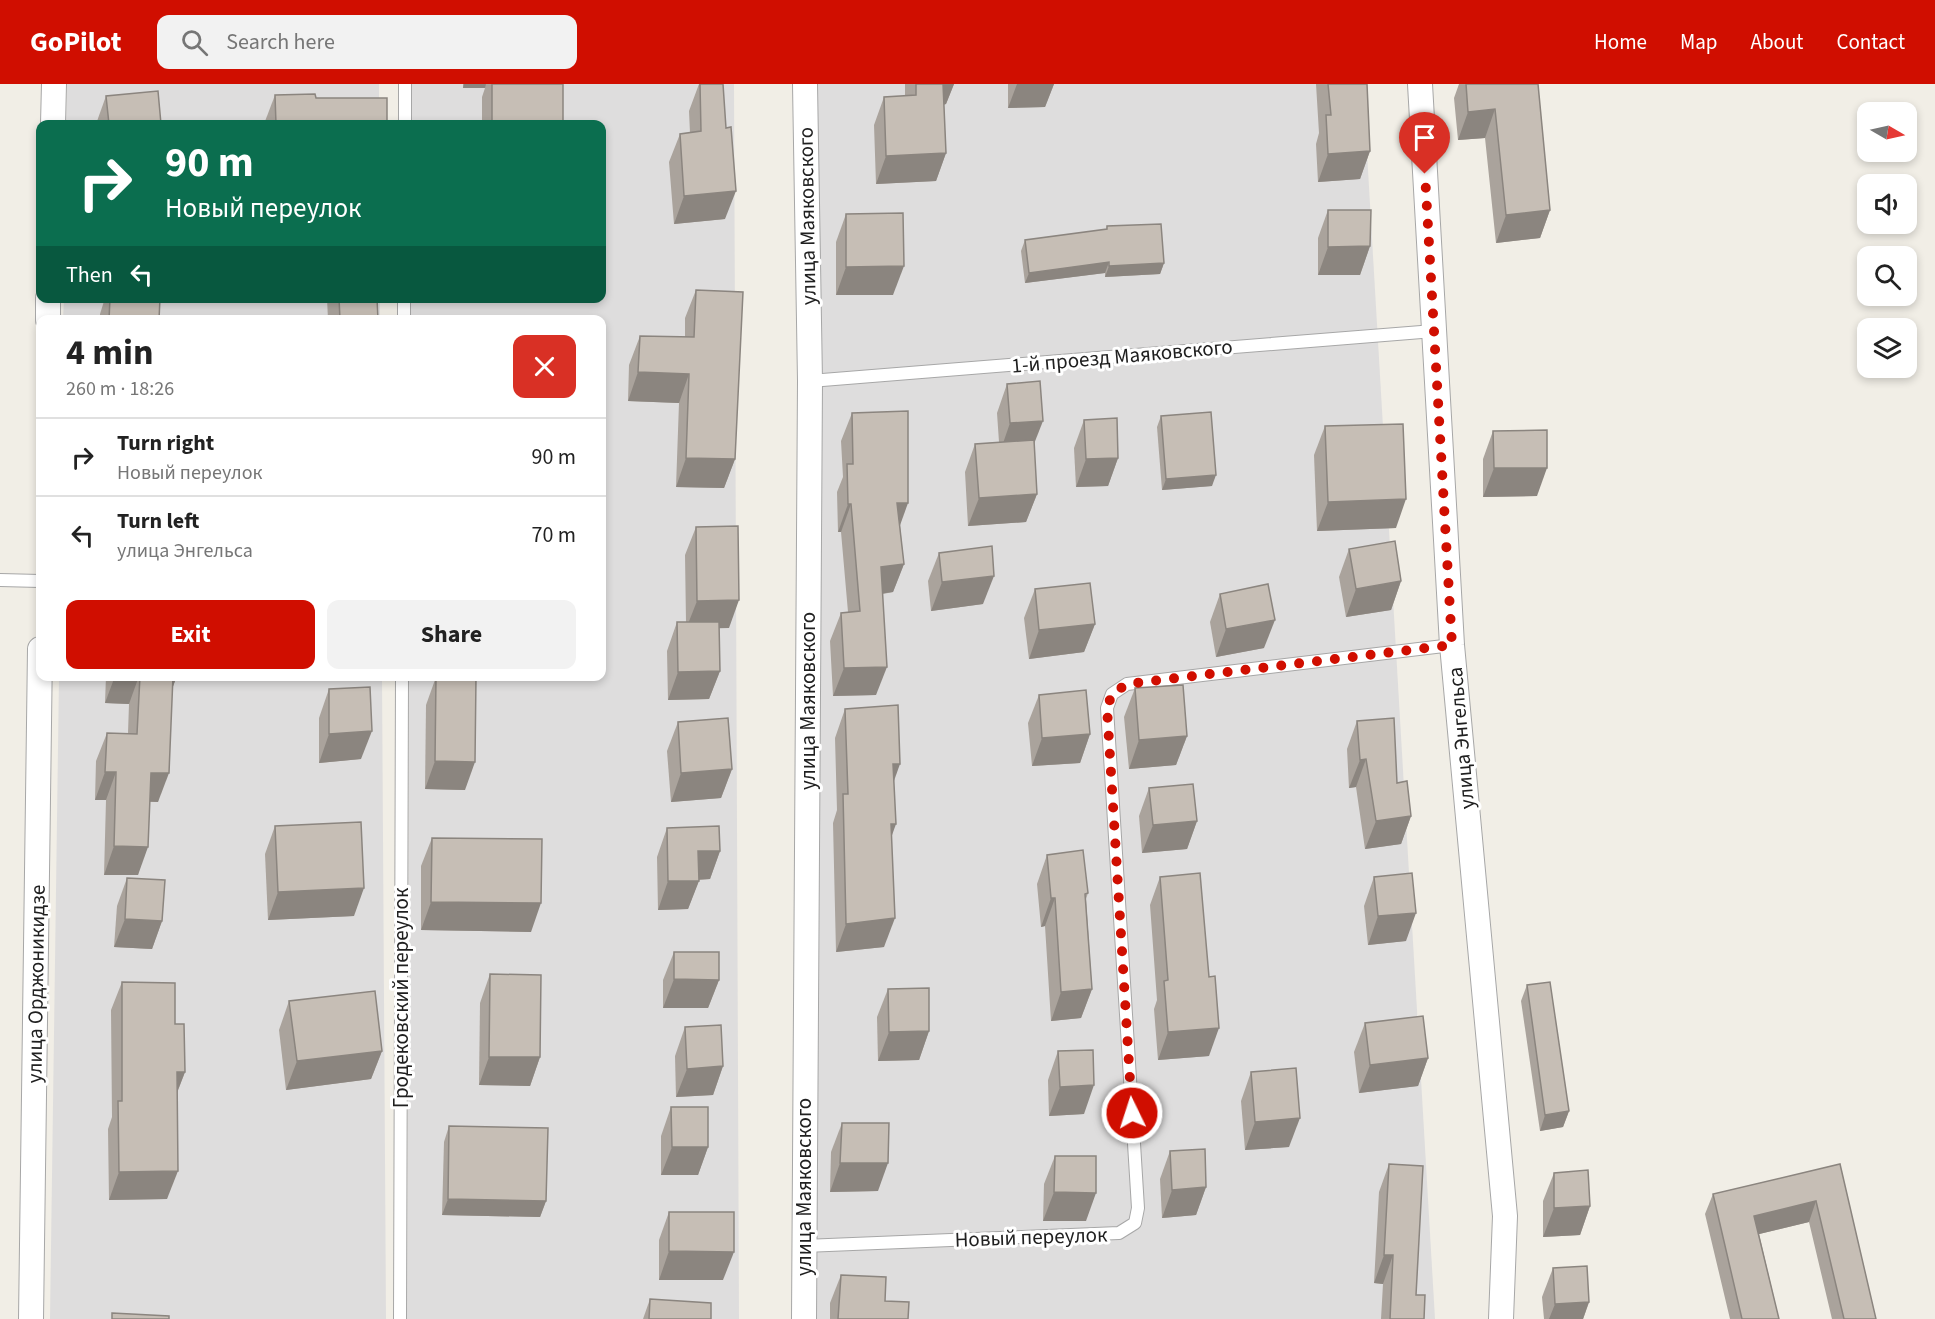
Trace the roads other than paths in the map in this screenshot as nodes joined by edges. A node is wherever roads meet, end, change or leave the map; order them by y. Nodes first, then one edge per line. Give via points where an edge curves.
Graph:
1 (54, 84) edge
2 (405, 84) edge
3 (805, 84) edge
4 (1420, 84) edge
5 (53, 120) edge
6 (405, 120) edge
7 (1434, 331) junction
8 (810, 381) junction
9 (0, 580) edge
10 (36, 581) edge
11 (1452, 645) junction
12 (40, 681) edge
13 (402, 681) edge
14 (804, 1246) junction
15 (31, 1319) edge
16 (400, 1319) edge
17 (804, 1319) edge
18 (1501, 1319) edge

1 - 5 street
2 - 6 lane
3 - 8 street, улица Маяковского
4 - 7 street, улица Энгельса
7 - 8 lane, 1-й проезд Маяковского
7 - 11 street, улица Энгельса
8 - 14 street, улица Маяковского
9 - 10 lane
11 - 14 lane, Новый переулок via 1127,684 1112,694 1107,708 1138,1208 1135,1223 1119,1233
11 - 18 street, улица Энгельса via 1504,1216
12 - 15 street, улица Орджоникидзе
13 - 16 lane, Гродековский переулок
14 - 17 street, улица Маяковского

